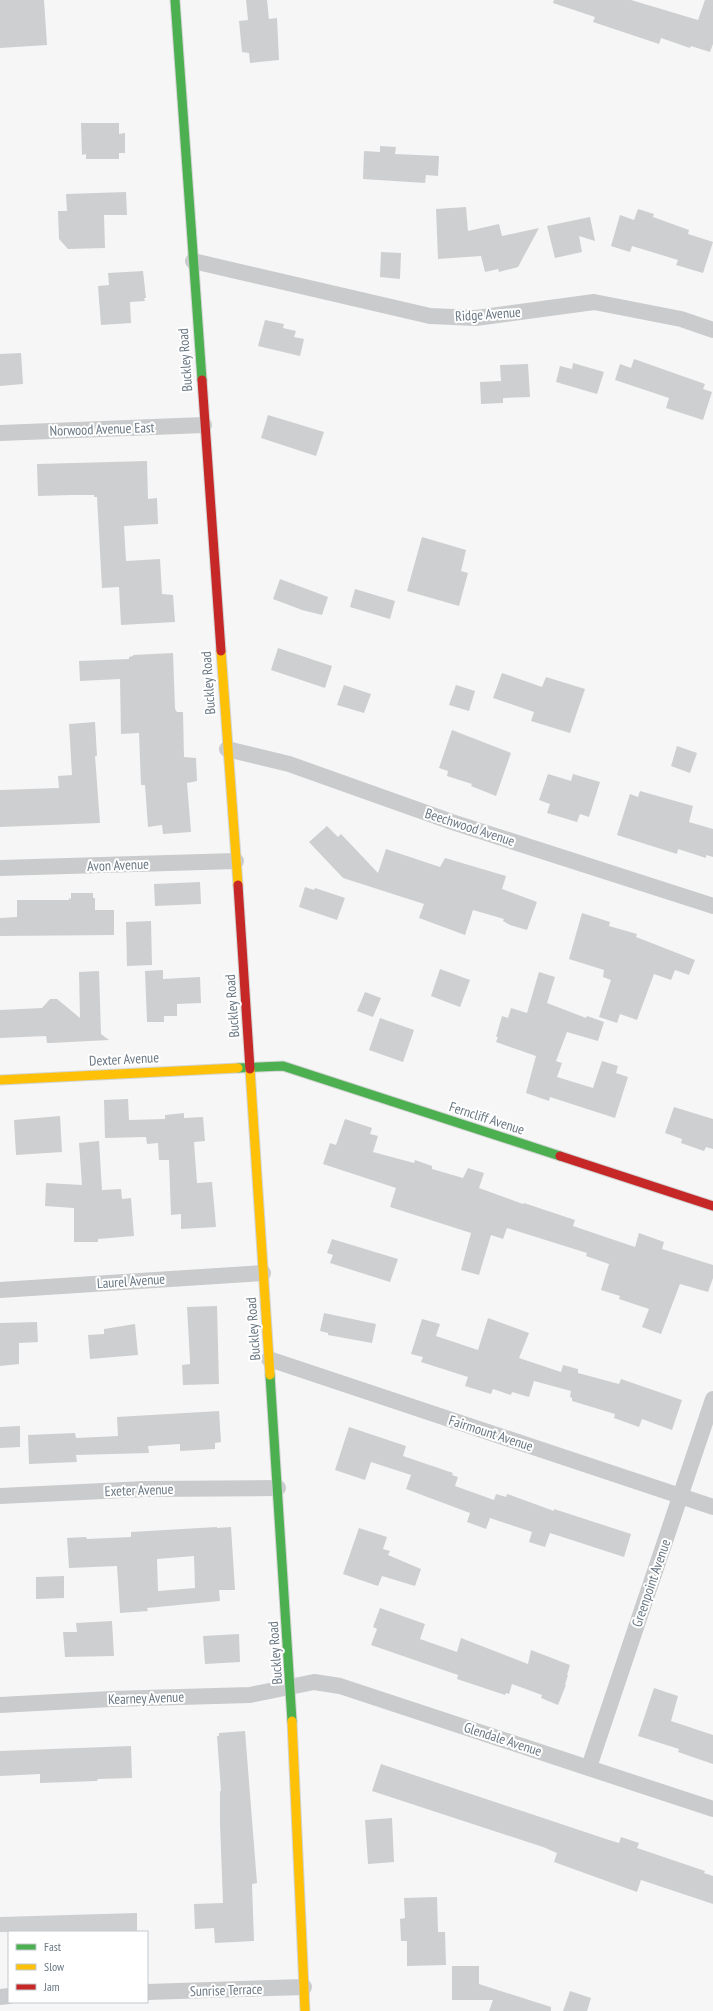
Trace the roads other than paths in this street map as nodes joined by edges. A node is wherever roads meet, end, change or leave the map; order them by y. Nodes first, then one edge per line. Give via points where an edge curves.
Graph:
1 (174, 0) edge
2 (192, 261) junction
3 (713, 330) edge
4 (204, 425) junction
5 (0, 432) edge
6 (227, 749) junction
7 (236, 861) junction
8 (0, 868) edge
9 (713, 906) edge
10 (250, 1066) junction
11 (0, 1080) edge
12 (713, 1206) edge
13 (263, 1273) junction
14 (0, 1290) edge
15 (269, 1359) junction
16 (713, 1399) edge
17 (278, 1488) junction
18 (0, 1496) edge
19 (680, 1496) junction
20 (713, 1507) edge
21 (291, 1687) junction
22 (0, 1705) edge
23 (589, 1767) junction
24 (713, 1809) edge
25 (304, 1988) junction
26 (148, 1992) edge
27 (305, 2011) edge

1 - 2 street, Buckley Road
2 - 3 street, Ridge Avenue via 430,316 476,318 594,302 681,319
2 - 4 street, Buckley Road
4 - 5 street, Norwood Avenue East
4 - 6 street, Buckley Road
6 - 7 street, Buckley Road
6 - 9 street, Beechwood Avenue via 289,764 452,822
7 - 8 street, Avon Avenue
7 - 10 street, Buckley Road
10 - 11 street, Dexter Avenue
10 - 12 street, Ferncliff Avenue via 283,1066
10 - 13 street, Buckley Road
13 - 14 street, Laurel Avenue
13 - 15 street, Buckley Road
15 - 17 street, Buckley Road
15 - 19 street, Fairmount Avenue
16 - 19 street, Greenpoint Avenue
17 - 18 street, Exeter Avenue via 144,1489
17 - 21 street, Buckley Road
19 - 20 street, Fairmount Avenue
19 - 23 street, Greenpoint Avenue
21 - 22 street, Kearney Avenue via 250,1694
21 - 23 street, Glendale Avenue via 314,1682 340,1686
21 - 25 street, Buckley Road
23 - 24 street, Glendale Avenue
25 - 26 street, Sunrise Terrace
25 - 27 street, Buckley Road

